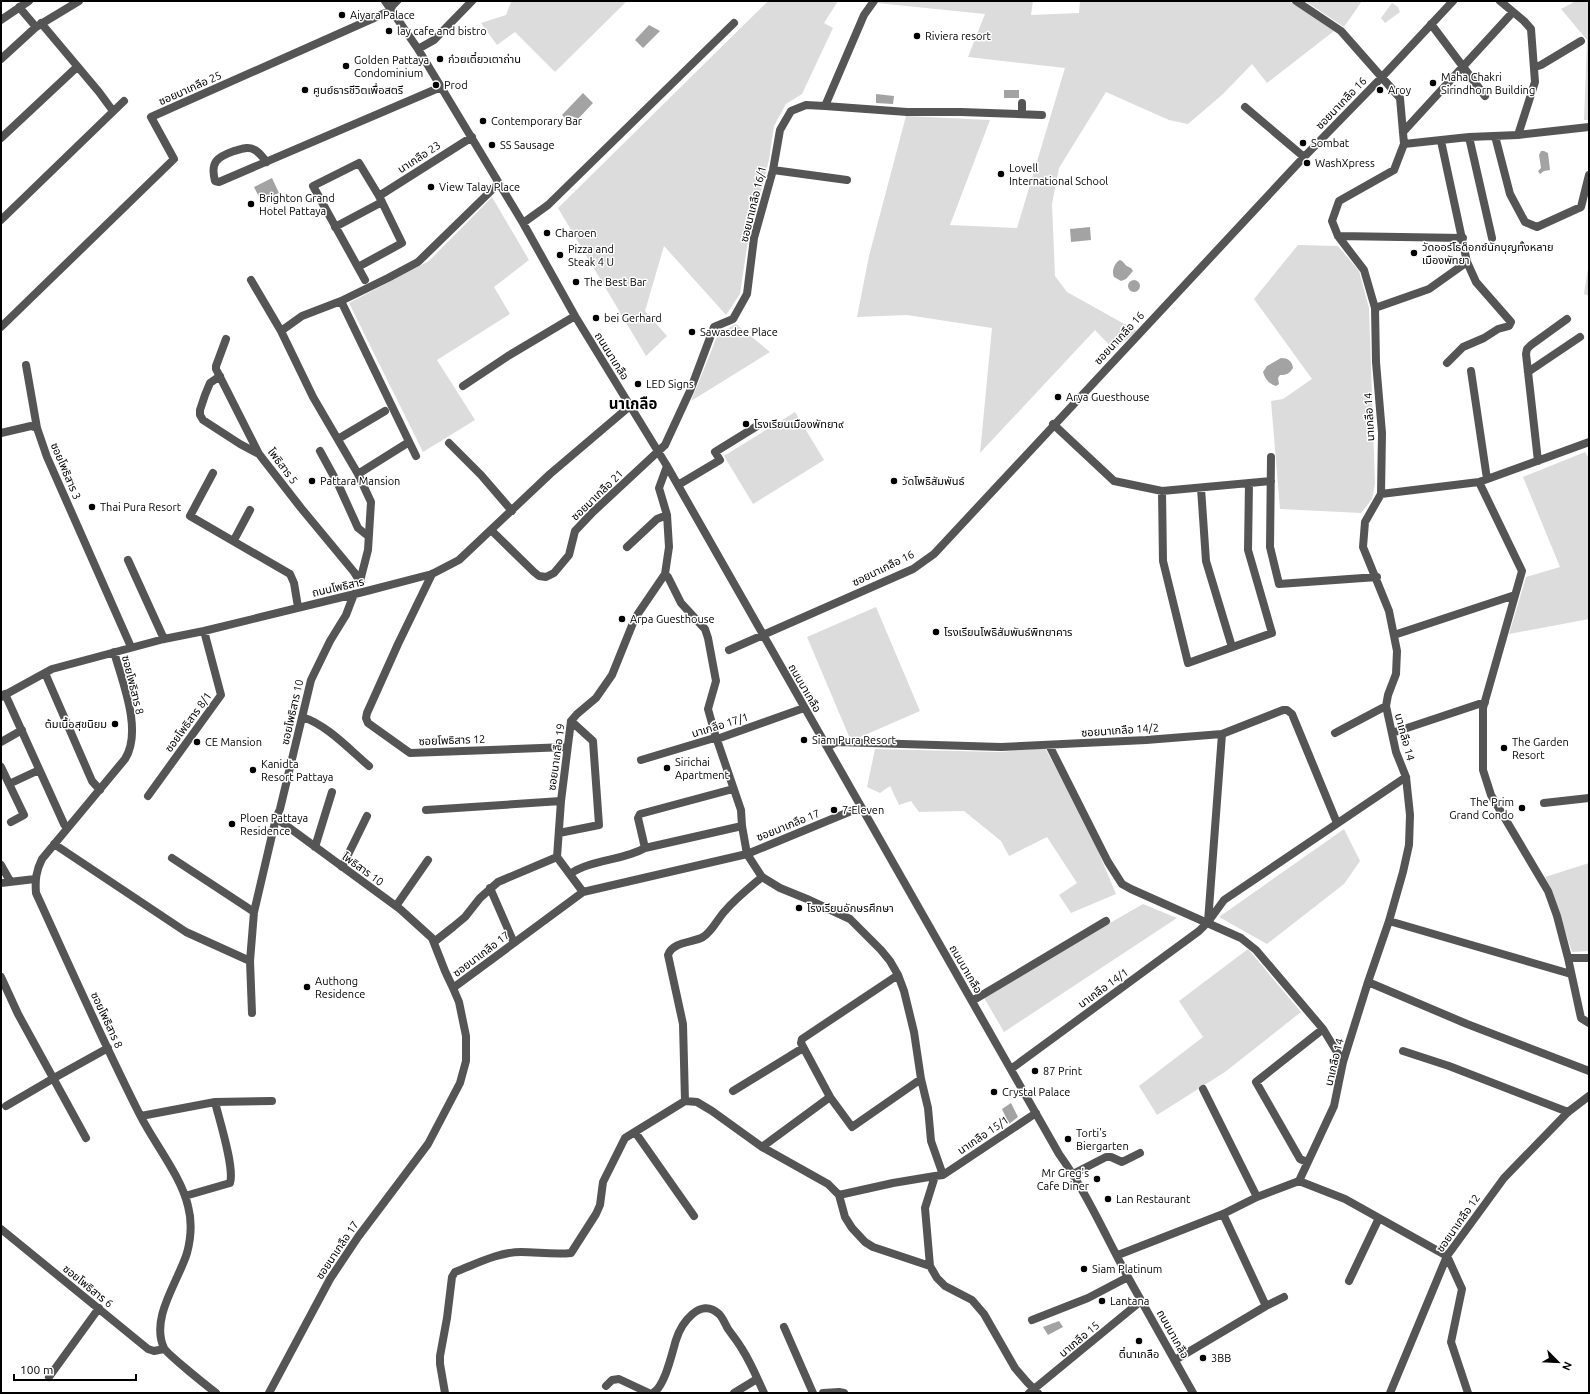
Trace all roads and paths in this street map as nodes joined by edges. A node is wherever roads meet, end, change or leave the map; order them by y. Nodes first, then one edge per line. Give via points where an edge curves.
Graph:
1 (29, 1) edge
2 (79, 1) edge
3 (385, 1) edge
4 (397, 1) edge
5 (472, 1) edge
6 (874, 1) edge
7 (1296, 1) edge
8 (1452, 1) edge
9 (1500, 1) edge
10 (19, 7) junction
11 (391, 9) junction
12 (1513, 12) junction
13 (1, 20) edge
14 (734, 23) dead end
15 (1431, 24) junction
16 (39, 25) junction
17 (1581, 41) dead end
18 (418, 49) junction
19 (1, 59) edge
20 (78, 67) junction
21 (1462, 67) junction
22 (1535, 67) junction
23 (1382, 77) junction
24 (441, 87) junction
25 (1485, 96) dead end
26 (124, 101) dead end
27 (1022, 103) dead end
28 (825, 106) junction
29 (1245, 107) dead end
30 (113, 111) junction
31 (1022, 114) junction
32 (1042, 115) dead end
33 (1589, 127) edge
34 (1403, 132) junction
35 (1518, 135) junction
36 (1494, 136) junction
37 (472, 137) junction
38 (1469, 137) junction
39 (1, 138) edge
40 (1442, 141) junction
41 (1404, 144) junction
42 (1304, 157) junction
43 (267, 162) junction
44 (773, 170) junction
45 (1589, 174) edge
46 (847, 180) dead end
47 (498, 184) junction
48 (380, 199) junction
49 (1, 220) edge
50 (523, 223) junction
51 (335, 228) junction
52 (1338, 236) junction
53 (1463, 238) junction
54 (1492, 238) dead end
55 (1467, 262) junction
56 (358, 267) junction
57 (251, 280) dead end
58 (366, 280) dead end
59 (341, 301) junction
60 (1375, 308) junction
61 (574, 316) junction
62 (1567, 319) dead end
63 (1, 327) edge
64 (281, 331) junction
65 (1580, 337) dead end
66 (226, 339) dead end
67 (1447, 363) dead end
68 (26, 365) dead end
69 (1471, 371) dead end
70 (1528, 372) junction
71 (220, 376) junction
72 (463, 386) dead end
73 (630, 406) junction
74 (385, 411) dead end
75 (1053, 424) junction
76 (757, 426) dead end
77 (37, 428) junction
78 (1, 433) edge
79 (338, 439) junction
80 (409, 442) junction
81 (1589, 442) edge
82 (449, 443) dead end
83 (320, 451) dead end
84 (658, 452) junction
85 (259, 454) junction
86 (416, 456) dead end
87 (1271, 457) dead end
88 (1538, 460) junction
89 (667, 466) junction
90 (213, 473) dead end
91 (358, 474) junction
92 (1483, 480) junction
93 (1271, 481) junction
94 (1249, 483) junction
95 (678, 485) junction
96 (1201, 488) junction
97 (1162, 491) junction
98 (1381, 494) junction
99 (250, 510) dead end
100 (512, 511) junction
101 (667, 514) junction
102 (491, 530) junction
103 (368, 536) junction
104 (234, 540) junction
105 (626, 547) dead end
106 (128, 560) dead end
107 (432, 574) junction
108 (665, 574) junction
109 (1377, 577) junction
110 (360, 581) junction
111 (364, 592) junction
112 (354, 594) junction
113 (1515, 595) junction
114 (298, 607) junction
115 (204, 631) junction
116 (762, 635) junction
117 (1394, 635) junction
118 (164, 639) junction
119 (131, 647) junction
120 (1232, 647) junction
121 (729, 650) dead end
122 (114, 652) junction
123 (45, 673) junction
124 (3, 695) edge
125 (1484, 702) junction
126 (1386, 706) junction
127 (804, 708) junction
128 (302, 716) junction
129 (571, 721) junction
130 (22, 730) junction
131 (1335, 733) dead end
132 (1392, 733) junction
133 (1222, 734) junction
134 (717, 739) junction
135 (1, 742) edge
136 (1049, 745) junction
137 (567, 747) junction
138 (827, 747) junction
139 (641, 760) dead end
140 (370, 766) dead end
141 (1, 767) edge
142 (39, 770) junction
143 (1406, 777) junction
144 (9, 784) junction
145 (733, 789) junction
146 (100, 790) junction
147 (332, 792) dead end
148 (148, 796) dead end
149 (1589, 798) edge
150 (562, 801) junction
151 (1544, 803) dead end
152 (861, 807) junction
153 (426, 810) dead end
154 (367, 816) dead end
155 (276, 818) junction
156 (11, 822) dead end
157 (1337, 823) junction
158 (742, 826) junction
159 (67, 828) junction
160 (559, 833) junction
161 (54, 844) junction
162 (314, 847) junction
163 (645, 848) junction
164 (747, 854) junction
165 (557, 857) junction
166 (172, 858) dead end
167 (428, 860) dead end
168 (1, 865) edge
169 (342, 867) junction
170 (570, 874) junction
171 (762, 878) junction
172 (35, 879) junction
173 (10, 881) junction
174 (1, 883) edge
175 (490, 888) junction
176 (584, 892) junction
177 (396, 906) junction
178 (254, 912) junction
179 (1106, 921) dead end
180 (1389, 921) junction
181 (1208, 922) junction
182 (434, 942) junction
183 (514, 943) junction
184 (1568, 958) junction
185 (1589, 958) edge
186 (250, 961) junction
187 (898, 974) junction
188 (1571, 974) junction
189 (1, 977) edge
190 (1368, 982) junction
191 (453, 988) junction
192 (972, 1001) junction
193 (252, 1012) dead end
194 (1589, 1023) edge
195 (1323, 1029) junction
196 (108, 1048) junction
197 (804, 1048) junction
198 (1403, 1051) dead end
199 (1343, 1062) junction
200 (1011, 1069) junction
201 (1589, 1071) edge
202 (54, 1078) junction
203 (921, 1079) junction
204 (1203, 1089) dead end
205 (733, 1091) dead end
206 (1589, 1096) edge
207 (830, 1097) junction
208 (272, 1101) dead end
209 (685, 1101) junction
210 (215, 1102) junction
211 (6, 1106) dead end
212 (1568, 1112) junction
213 (1036, 1113) junction
214 (141, 1116) junction
215 (635, 1132) junction
216 (86, 1138) dead end
217 (762, 1147) junction
218 (1140, 1153) dead end
219 (1307, 1162) junction
220 (1073, 1174) junction
221 (939, 1176) junction
222 (1299, 1181) junction
223 (839, 1195) junction
224 (185, 1196) junction
225 (1257, 1197) junction
226 (1223, 1214) junction
227 (694, 1216) dead end
228 (1378, 1218) junction
229 (1, 1229) edge
230 (1118, 1255) junction
231 (1447, 1256) junction
232 (930, 1266) junction
233 (1128, 1277) junction
234 (1348, 1281) dead end
235 (1284, 1297) dead end
236 (1141, 1300) junction
237 (1266, 1306) junction
238 (99, 1308) junction
239 (1032, 1320) dead end
240 (784, 1327) dead end
241 (164, 1349) junction
242 (1175, 1360) junction
243 (49, 1377) dead end
244 (757, 1379) junction
245 (606, 1386) dead end
246 (1034, 1392) edge
247 (216, 1393) edge
248 (269, 1393) edge
249 (445, 1393) edge
250 (650, 1393) edge
251 (654, 1393) edge
252 (734, 1393) edge
253 (764, 1393) edge
254 (813, 1393) edge
255 (823, 1393) edge
256 (844, 1393) edge
257 (1193, 1393) edge
258 (1390, 1393) edge
259 (1468, 1393) edge

1 - 10 street
2 - 16 street
3 - 11 street, ถนนนาเกลือ
4 - 11 street
5 - 18 street via 434,40
6 - 28 street via 864,15
7 - 23 street via 1341,31
8 - 15 street, ซอยนาเกลือ 16
9 - 12 street
10 - 13 street
10 - 16 street
11 - 18 street, ถนนนาเกลือ
11 - 63 street, ซอยนาเกลือ 25 via 151,117 174,159
12 - 21 street
12 - 22 street via 1530,25
14 - 50 street via 548,206
15 - 21 street
15 - 23 street, ซอยนาเกลือ 16
16 - 19 street
16 - 20 street
17 - 22 street
18 - 24 street, ถนนนาเกลือ
20 - 30 street
20 - 39 street
21 - 25 street
21 - 34 street
22 - 35 street via 1535,82
23 - 34 street, นาเกลือ 14 via 1400,98
23 - 42 street, ซอยนาเกลือ 16
24 - 37 street, ถนนนาเกลือ
24 - 43 street
26 - 30 street
27 - 31 street
28 - 31 street, ซอยนาเกลือ 16/1 via 907,112
28 - 44 street, ซอยนาเกลือ 16/1 via 806,105 791,111 780,130
29 - 42 street
30 - 49 street
31 - 32 street, ซอยนาเกลือ 16/1
33 - 35 street
34 - 41 street, นาเกลือ 14
35 - 36 street
36 - 38 street
36 - 45 street via 1510,194 1525,222 1537,227 1581,207
37 - 47 street, ถนนนาเกลือ
37 - 48 street, นาเกลือ 23
38 - 40 street
38 - 54 street
40 - 41 street
40 - 53 street
41 - 52 street, นาเกลือ 14 via 1394,170 1339,201 1332,221
42 - 75 street, ซอยนาเกลือ 16
43 - 43 street via 219,182 215,181 215,164 223,155 249,148 260,153
44 - 46 street
44 - 84 street, ซอยนาเกลือ 16/1 via 754,238 747,294 733,319 714,327 690,391 665,445
47 - 50 street, ถนนนาเกลือ
47 - 59 street via 418,262
48 - 51 street, นาเกลือ 23
48 - 51 street via 359,162 313,186
48 - 56 street via 402,243
50 - 61 street, ถนนนาเกลือ
51 - 56 street
52 - 53 street
52 - 60 street, นาเกลือ 14 via 1364,270
53 - 55 street
55 - 60 street via 1429,290
55 - 67 street via 1476,282 1511,324 1463,347
56 - 58 street
57 - 64 street
59 - 64 street via 302,316
59 - 80 street
60 - 98 street, นาเกลือ 14 via 1376,362 1382,432
61 - 72 street
61 - 73 street, ถนนนาเกลือ
62 - 70 street via 1527,349
64 - 79 street via 313,396
65 - 70 street
66 - 71 street, โพธิสาร 5 via 216,366
68 - 77 street, ซอยโพธิสาร 3
69 - 92 street
70 - 88 street
71 - 85 street, โพธิสาร 5
71 - 85 street via 210,383 200,415 203,420
73 - 84 street, ถนนนาเกลือ
73 - 100 street, ถนนโพธิสาร via 550,474
74 - 79 street
75 - 97 street via 1114,481
75 - 116 street, ซอยนาเกลือ 16 via 934,554 913,569
76 - 95 street via 715,452 720,460
77 - 78 street via 31,426
77 - 119 street, ซอยโพธิสาร 3 via 47,457
79 - 91 street
80 - 86 street
80 - 91 street
81 - 88 street
82 - 100 street
83 - 103 street via 358,528
84 - 89 street, ถนนนาเกลือ
84 - 102 street, ซอยนาเกลือ 21 via 575,531 569,555 554,573 546,577 534,572
85 - 110 street, โพธิสาร 5
87 - 93 street
88 - 92 street
89 - 95 street, ถนนนาเกลือ
89 - 101 street, ซอยนาเกลือ 19 via 659,488
90 - 104 street via 190,516
91 - 103 street via 371,502
92 - 98 street
92 - 113 street via 1522,571
93 - 94 street
93 - 109 street via 1270,547 1279,584
94 - 96 street
94 - 120 street via 1248,550 1272,633
95 - 116 street, ถนนนาเกลือ
96 - 97 street
96 - 120 street via 1206,561
97 - 120 street via 1163,561 1188,663
98 - 109 street, นาเกลือ 14 via 1365,522 1364,541 1364,547
99 - 104 street
100 - 102 street, ถนนโพธิสาร
101 - 105 street via 657,519
101 - 108 street, ซอยนาเกลือ 19 via 669,547
102 - 107 street, ถนนโพธิสาร via 459,560
103 - 110 street via 368,550
104 - 114 street via 290,574
106 - 118 street
107 - 111 street, ถนนโพธิสาร
107 - 137 street, ซอยโพธิสาร 12 via 373,699 366,718 368,723 410,753
108 - 129 street, ซอยนาเกลือ 19 via 635,618 612,675 596,698
108 - 134 street via 681,603 705,629 708,638 716,681 708,709
109 - 117 street, นาเกลือ 14
110 - 111 street, โพธิสาร 5
111 - 112 street, ถนนโพธิสาร
112 - 114 street, ถนนโพธิสาร
112 - 128 street, ซอยโพธิสาร 10 via 346,615 311,680
113 - 117 street
113 - 125 street
114 - 115 street, ถนนโพธิสาร
115 - 118 street, ถนนโพธิสาร
115 - 148 street, ซอยโพธิสาร 8/1 via 221,695
116 - 121 street, ซอยนาเกลือ 16
116 - 127 street, ถนนนาเกลือ
117 - 126 street, นาเกลือ 14 via 1396,674
118 - 119 street, ถนนโพธิสาร
119 - 122 street, ถนนโพธิสาร
122 - 123 street, ถนนโพธิสาร
122 - 146 street, ซอยโพธิสาร 8 via 128,704 131,746 125,759
123 - 124 street, ถนนโพธิสาร
123 - 146 street via 92,781
124 - 130 street
125 - 132 street
125 - 184 street via 1483,770 1491,795 1548,891
126 - 131 street
126 - 132 street, นาเกลือ 14
127 - 134 street, นาเกลือ 17/1
127 - 138 street, ถนนนาเกลือ
128 - 140 street via 322,726
128 - 155 street, ซอยโพธิสาร 10
129 - 137 street, ซอยนาเกลือ 19
129 - 160 street via 593,741 600,825
130 - 135 street
130 - 142 street
132 - 143 street, นาเกลือ 14
133 - 136 street, ซอยนาเกลือ 14/2
133 - 157 street, ซอยนาเกลือ 14/2 via 1283,710 1290,712
133 - 181 street
134 - 139 street, นาเกลือ 17/1 via 711,738
134 - 145 street
136 - 138 street, ซอยนาเกลือ 14/2 via 1001,747 837,742
136 - 181 street via 1108,862 1122,884
137 - 150 street, ซอยนาเกลือ 19
138 - 152 street, ถนนนาเกลือ
141 - 144 street
142 - 144 street
142 - 159 street
143 - 157 street, นาเกลือ 14/1
143 - 180 street, นาเกลือ 14 via 1410,815 1409,845
144 - 156 street via 24,815
145 - 158 street
145 - 163 street via 640,814 638,818
146 - 159 street, ซอยโพธิสาร 8
147 - 162 street
149 - 151 street
150 - 153 street
150 - 160 street, ซอยนาเกลือ 19
152 - 164 street, ซอยนาเกลือ 17
152 - 192 street, ถนนนาเกลือ
154 - 169 street
155 - 162 street, โพธิสาร 10
155 - 178 street, ซอยโพธิสาร 10
157 - 181 street, นาเกลือ 14/1 via 1224,900
158 - 163 street
158 - 164 street
159 - 161 street, ซอยโพธิสาร 8
160 - 165 street, ซอยนาเกลือ 19
161 - 172 street, ซอยโพธิสาร 8 via 37,868
161 - 186 street via 186,932
162 - 169 street, โพธิสาร 10
163 - 170 street
164 - 171 street
164 - 176 street, ซอยนาเกลือ 17
165 - 170 street
165 - 175 street via 498,882
166 - 178 street
167 - 177 street
168 - 173 street
169 - 177 street, โพธิสาร 10
170 - 176 street
171 - 187 street via 850,920 881,950
171 - 209 street via 725,910 705,936 675,947 668,955 684,1024
172 - 173 street
172 - 196 street, ซอยโพธิสาร 8 via 36,893
173 - 174 street
175 - 182 street via 465,916
175 - 183 street
176 - 183 street, ซอยนาเกลือ 17
177 - 182 street, โพธิสาร 10 via 429,934
178 - 186 street, ซอยโพธิสาร 10
179 - 192 street
180 - 188 street
180 - 190 street, นาเกลือ 14
181 - 195 street via 1241,938 1256,950
181 - 200 street, นาเกลือ 14/1
182 - 191 street, โพธิสาร 10
183 - 191 street, ซอยนาเกลือ 17
184 - 185 street
184 - 188 street
186 - 193 street, ซอยโพธิสาร 10
187 - 197 street via 802,1039
187 - 203 street via 914,1032
188 - 194 street via 1581,1018
189 - 202 street via 18,1014
190 - 199 street, นาเกลือ 14
190 - 201 street
191 - 248 street, ซอยนาเกลือ 17 via 459,1002 466,1036 466,1061 460,1082 428,1144 358,1237 330,1279
192 - 200 street, ถนนนาเกลือ
195 - 199 street
195 - 219 street via 1256,1082 1300,1159
196 - 202 street
196 - 214 street, ซอยโพธิสาร 8
197 - 205 street
197 - 207 street
198 - 212 street
199 - 219 street, นาเกลือ 14 via 1334,1106
200 - 213 street, ถนนนาเกลือ
202 - 211 street
202 - 216 street
203 - 207 street via 852,1127
203 - 221 street
204 - 225 street
206 - 212 street, ซอยนาเกลือ 12
207 - 217 street
208 - 210 street
209 - 215 street
209 - 217 street via 697,1102 712,1110
210 - 214 street
210 - 224 street via 232,1178 230,1183
212 - 231 street, ซอยนาเกลือ 12 via 1504,1178
213 - 220 street, ถนนนาเกลือ
213 - 221 street, นาเกลือ 15/1
214 - 224 street, ซอยโพธิสาร 8
215 - 227 street
215 - 249 street via 624,1138 603,1182 596,1214 571,1253 506,1253 455,1272 452,1277 440,1356
217 - 223 street via 828,1184
218 - 220 street via 1122,1162 1106,1157
219 - 222 street, นาเกลือ 14
220 - 230 street, ถนนนาเกลือ
221 - 223 street
221 - 232 street via 925,1208
222 - 225 street
222 - 228 street via 1345,1199
223 - 232 street via 845,1217 865,1242
224 - 241 street, ซอยโพธิสาร 8 via 190,1213 190,1239 187,1253 161,1317
225 - 226 street
226 - 230 street
226 - 237 street
228 - 231 street
228 - 234 street
229 - 238 street, ซอยโพธิสาร 6
230 - 233 street, ถนนนาเกลือ
231 - 258 street, ซอยนาเกลือ 12
231 - 259 street via 1462,1289 1451,1342
232 - 246 street via 945,1286 972,1300 984,1314 1015,1368
233 - 236 street, ถนนนาเกลือ
233 - 239 street via 1088,1298
235 - 237 street
236 - 242 street, ถนนนาเกลือ
236 - 246 street, นาเกลือ 15
237 - 242 street
238 - 241 street, ซอยโพธิสาร 6 via 148,1349
238 - 243 street
240 - 254 street
241 - 247 street
242 - 257 street, ถนนนาเกลือ
244 - 251 street via 722,1317 710,1308 701,1308 683,1324 666,1371
244 - 252 street
244 - 253 street
245 - 250 street via 612,1380 619,1379
255 - 256 street

